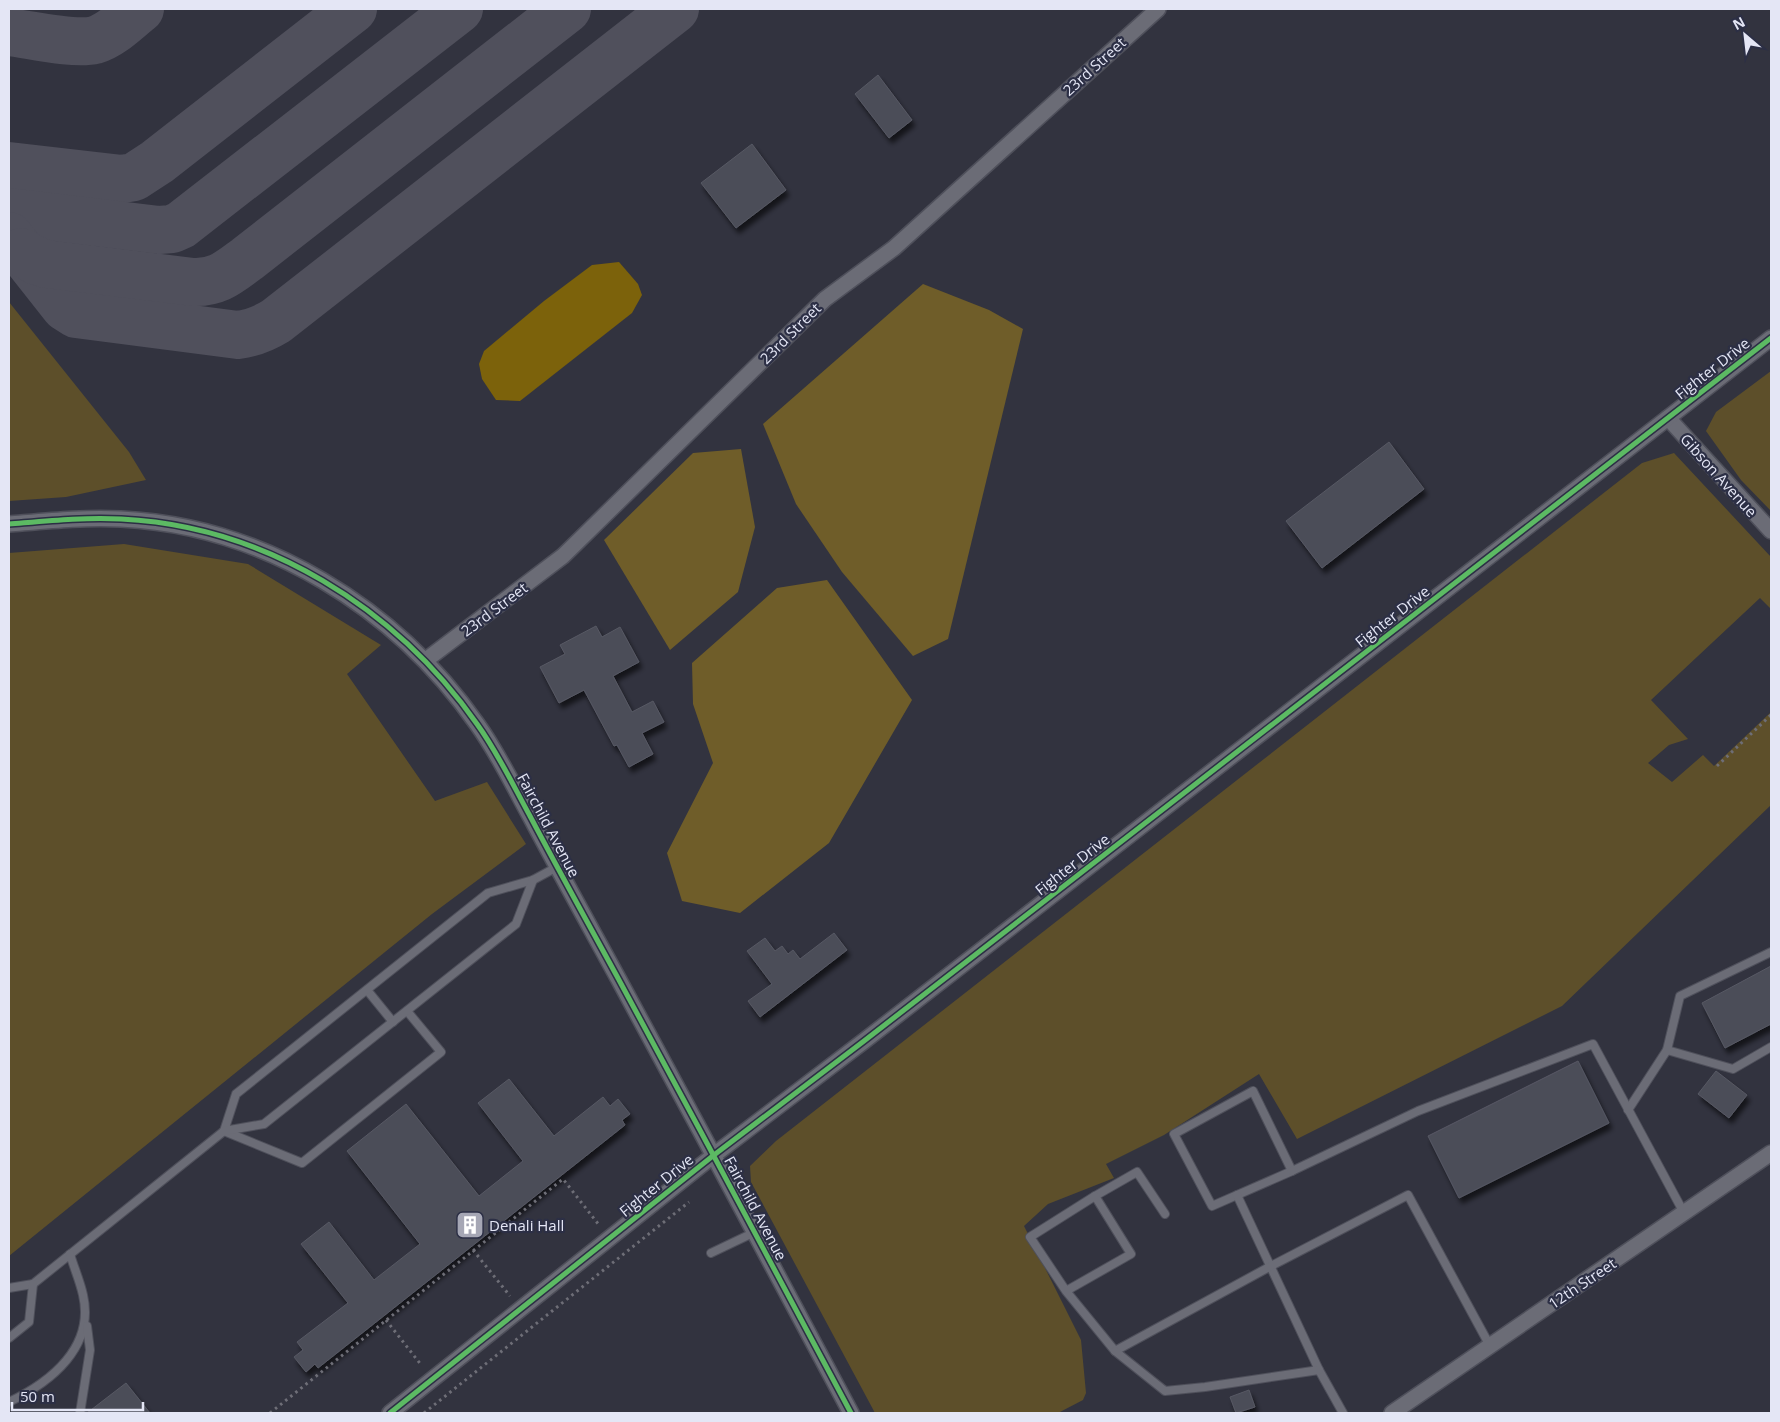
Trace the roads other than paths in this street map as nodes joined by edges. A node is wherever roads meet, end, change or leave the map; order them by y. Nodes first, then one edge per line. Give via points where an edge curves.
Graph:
1 (1158, 9) edge
2 (1771, 338) edge
3 (1668, 418) junction
4 (9, 524) edge
5 (1771, 531) edge
6 (426, 660) junction
7 (558, 867) junction
8 (533, 880) junction
9 (1771, 952) edge
10 (367, 990) junction
11 (407, 1011) junction
12 (393, 1022) junction
13 (1771, 1047) edge
14 (1667, 1050) junction
15 (1628, 1110) junction
16 (224, 1131) junction
17 (1771, 1153) edge
18 (714, 1155) junction
19 (1292, 1171) junction
20 (1237, 1195) junction
21 (1095, 1196) junction
22 (1684, 1213) junction
23 (1165, 1214) dead end
24 (755, 1232) junction
25 (711, 1253) dead end
26 (70, 1254) junction
27 (1271, 1266) junction
28 (33, 1284) junction
29 (9, 1288) edge
30 (1066, 1291) junction
31 (85, 1316) junction
32 (9, 1338) edge
33 (1490, 1346) junction
34 (1115, 1351) junction
35 (1319, 1370) junction
36 (9, 1402) edge
37 (80, 1413) edge
38 (390, 1413) edge
39 (851, 1413) edge
40 (1344, 1413) edge
41 (1392, 1413) edge

1 - 6 street, 23rd Street via 894,248 825,299 563,556
2 - 3 street, Fighter Drive
3 - 5 street, Gibson Avenue
3 - 18 street, Fighter Drive
4 - 6 street, Fairchild Avenue via 61,519 123,519 181,527 230,539 281,558 354,599
6 - 7 street, Fairchild Avenue via 463,704 501,761
7 - 8 lane
7 - 18 street, Fairchild Avenue
8 - 10 lane via 488,893
8 - 11 lane via 516,924
9 - 14 lane via 1680,996
10 - 12 lane
10 - 16 lane via 236,1094
11 - 12 lane
11 - 16 lane via 441,1052 302,1163
12 - 16 lane via 264,1124
13 - 14 lane via 1733,1069
14 - 15 lane
15 - 19 lane via 1593,1044 1418,1112
15 - 22 lane
16 - 26 lane
17 - 22 street, 12th Street
18 - 24 street, Fairchild Avenue
18 - 38 street, Fighter Drive
19 - 20 lane
19 - 20 lane via 1253,1091 1174,1134 1212,1206
20 - 27 lane
21 - 23 lane via 1136,1172
21 - 30 lane via 1030,1237
21 - 30 lane via 1131,1254
22 - 33 street, 12th Street
24 - 25 lane
24 - 39 street, Fairchild Avenue
26 - 28 lane
26 - 31 lane via 84,1295
27 - 33 lane via 1408,1195
27 - 34 lane
27 - 35 lane
28 - 29 lane
28 - 32 lane via 29,1322
30 - 34 lane
31 - 36 lane via 83,1335 71,1356 52,1375
31 - 37 lane via 90,1350
33 - 41 street, 12th Street
34 - 35 lane via 1166,1391
35 - 40 lane

